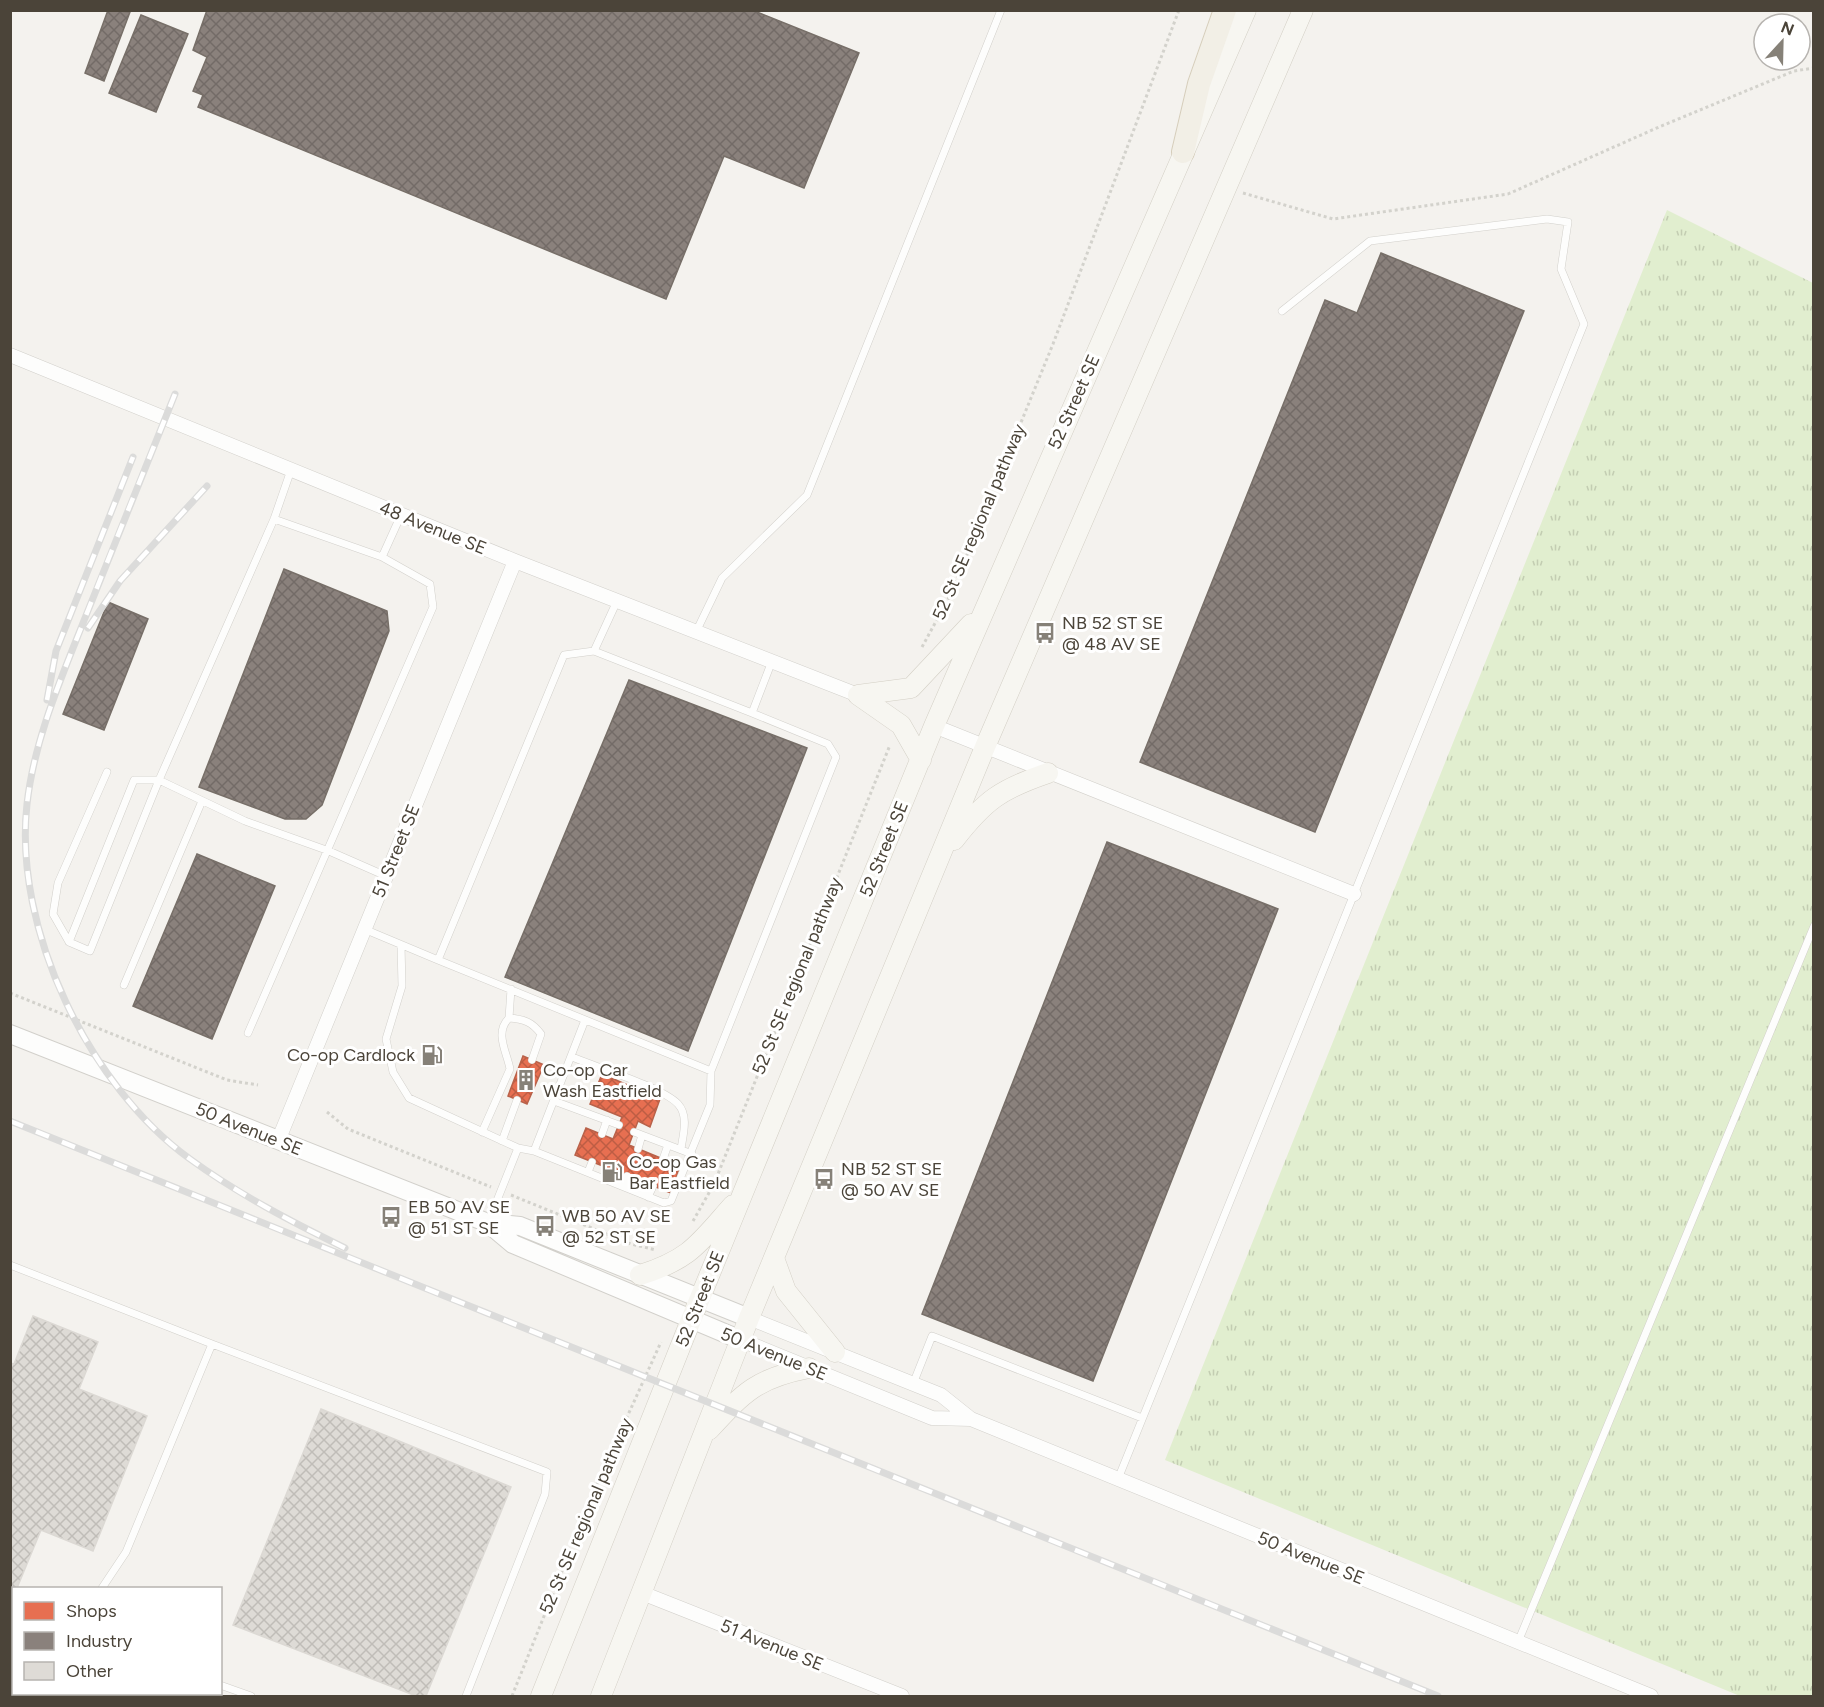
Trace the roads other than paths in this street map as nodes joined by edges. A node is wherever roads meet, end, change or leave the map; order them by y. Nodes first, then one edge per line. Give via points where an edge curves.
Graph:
1 (1001, 10) edge
2 (1225, 10) edge
3 (1246, 10) edge
4 (1303, 10) edge
5 (1183, 152) junction
6 (1282, 311) dead end
7 (10, 355) edge
8 (291, 470) junction
9 (401, 515) junction
10 (274, 519) junction
11 (382, 557) junction
12 (515, 561) junction
13 (616, 601) junction
14 (984, 608) junction
15 (696, 632) junction
16 (594, 651) junction
17 (772, 661) junction
18 (858, 694) junction
19 (752, 713) junction
20 (934, 726) junction
21 (985, 747) junction
22 (921, 760) junction
23 (107, 772) dead end
24 (1048, 773) junction
25 (159, 780) junction
26 (202, 801) junction
27 (329, 851) junction
28 (938, 861) junction
29 (386, 876) junction
30 (1354, 894) junction
31 (1814, 926) edge
32 (364, 929) junction
33 (69, 942) junction
34 (401, 945) junction
35 (438, 960) junction
36 (124, 985) dead end
37 (511, 989) junction
38 (509, 1018) junction
39 (585, 1020) junction
40 (248, 1033) dead end
41 (10, 1034) edge
42 (572, 1057) junction
43 (532, 1060) dead end
44 (711, 1071) junction
45 (517, 1100) dead end
46 (554, 1101) junction
47 (607, 1120) junction
48 (619, 1125) dead end
49 (482, 1132) junction
50 (634, 1132) dead end
51 (602, 1134) dead end
52 (642, 1135) junction
53 (278, 1141) junction
54 (502, 1141) junction
55 (669, 1145) junction
56 (518, 1148) junction
57 (638, 1149) dead end
58 (681, 1149) junction
59 (534, 1150) junction
60 (692, 1154) junction
61 (663, 1159) dead end
62 (592, 1162) dead end
63 (588, 1172) junction
64 (627, 1176) dead end
65 (653, 1186) dead end
66 (624, 1187) junction
67 (743, 1194) junction
68 (648, 1197) junction
69 (488, 1223) junction
70 (774, 1258) junction
71 (10, 1265) edge
72 (640, 1275) junction
73 (700, 1298) junction
74 (749, 1318) junction
75 (691, 1320) junction
76 (741, 1340) junction
77 (212, 1344) junction
78 (835, 1352) junction
79 (809, 1368) junction
80 (913, 1384) junction
81 (1142, 1418) junction
82 (971, 1419) junction
83 (703, 1436) junction
84 (1118, 1479) junction
85 (103, 1587) edge
86 (642, 1593) junction
87 (1518, 1642) junction
88 (222, 1686) edge
89 (251, 1696) edge
90 (466, 1696) edge
91 (541, 1696) edge
92 (601, 1696) edge
93 (902, 1696) edge
94 (1651, 1696) edge

1 - 15 lane via 807,495 722,578
2 - 5 main road via 1199,84
3 - 5 main road, 52 Street SE
4 - 21 main road
5 - 14 main road, 52 Street SE
6 - 30 lane via 1370,241 1547,219 1568,222 1560,269 1584,324
7 - 8 street, 48 Avenue SE
8 - 9 street, 48 Avenue SE
8 - 10 lane
9 - 11 lane
9 - 12 street, 48 Avenue SE
10 - 11 lane
10 - 25 lane
11 - 27 lane via 430,584 433,607
12 - 13 street, 48 Avenue SE
12 - 29 street, 51 Street SE
13 - 15 street, 48 Avenue SE
13 - 16 lane
14 - 18 main road via 911,688
14 - 20 main road, 52 Street SE
15 - 17 street, 48 Avenue SE
16 - 19 lane
16 - 35 lane via 564,655
17 - 18 street, 48 Avenue SE
17 - 19 lane
18 - 22 main road via 901,725
19 - 44 lane via 828,744 836,757
20 - 21 street
20 - 22 main road, 52 Street SE
21 - 24 street
21 - 28 main road
22 - 67 main road, 52 Street SE
23 - 33 lane via 58,883 53,914
24 - 28 main road via 1014,785 977,810
24 - 30 street
25 - 26 lane
25 - 33 lane via 134,780
25 - 33 lane via 90,951
26 - 27 lane
26 - 36 lane
27 - 29 lane
27 - 40 lane
28 - 70 main road
29 - 32 street, 51 Street SE
30 - 81 lane
31 - 87 lane
32 - 34 lane
32 - 53 street, 51 Street SE
34 - 35 lane
34 - 49 lane via 402,986 386,1039 393,1072 409,1098
35 - 37 lane
37 - 38 lane
37 - 39 lane
38 - 43 lane via 523,1019 541,1034
38 - 49 lane via 502,1024 500,1036 510,1070
39 - 42 lane
39 - 44 lane
41 - 53 street, 50 Avenue SE
42 - 46 lane
42 - 58 lane via 662,1094 678,1105 684,1118
44 - 60 lane via 710,1105
45 - 54 lane
46 - 47 lane
46 - 59 lane
47 - 48 lane
47 - 51 lane
49 - 54 lane
50 - 52 lane
52 - 55 lane
52 - 57 lane
53 - 69 street, 50 Avenue SE
54 - 56 lane
55 - 58 lane
55 - 61 lane
56 - 59 lane
56 - 69 lane
58 - 60 lane
59 - 63 lane
60 - 68 lane via 671,1201 664,1203
62 - 63 lane
63 - 66 lane
64 - 66 lane
65 - 68 lane
66 - 68 lane
67 - 72 main road via 683,1258
67 - 73 main road, 52 Street SE
69 - 72 street, 50 Avenue SE via 520,1226
69 - 75 street, 50 Avenue SE via 513,1244
70 - 74 main road
70 - 78 main road via 790,1297
71 - 77 lane
72 - 73 street, 50 Avenue SE
73 - 74 street, 50 Avenue SE
73 - 75 main road, 52 Street SE
74 - 76 main road
74 - 78 street, 50 Avenue SE
75 - 76 street, 50 Avenue SE
75 - 91 main road, 52 Street SE
76 - 79 street, 50 Avenue SE
76 - 83 main road
77 - 85 lane via 126,1552
77 - 90 lane via 547,1472 545,1494
78 - 80 street, 50 Avenue SE
79 - 82 street, 50 Avenue SE via 932,1418
79 - 83 main road via 772,1376 748,1390
80 - 81 lane via 932,1336
80 - 82 street, 50 Avenue SE via 941,1395
81 - 84 lane
82 - 84 street, 50 Avenue SE
83 - 86 main road
84 - 87 street, 50 Avenue SE
86 - 92 main road
86 - 93 street, 51 Avenue SE
87 - 94 street, 50 Avenue SE
88 - 89 lane

